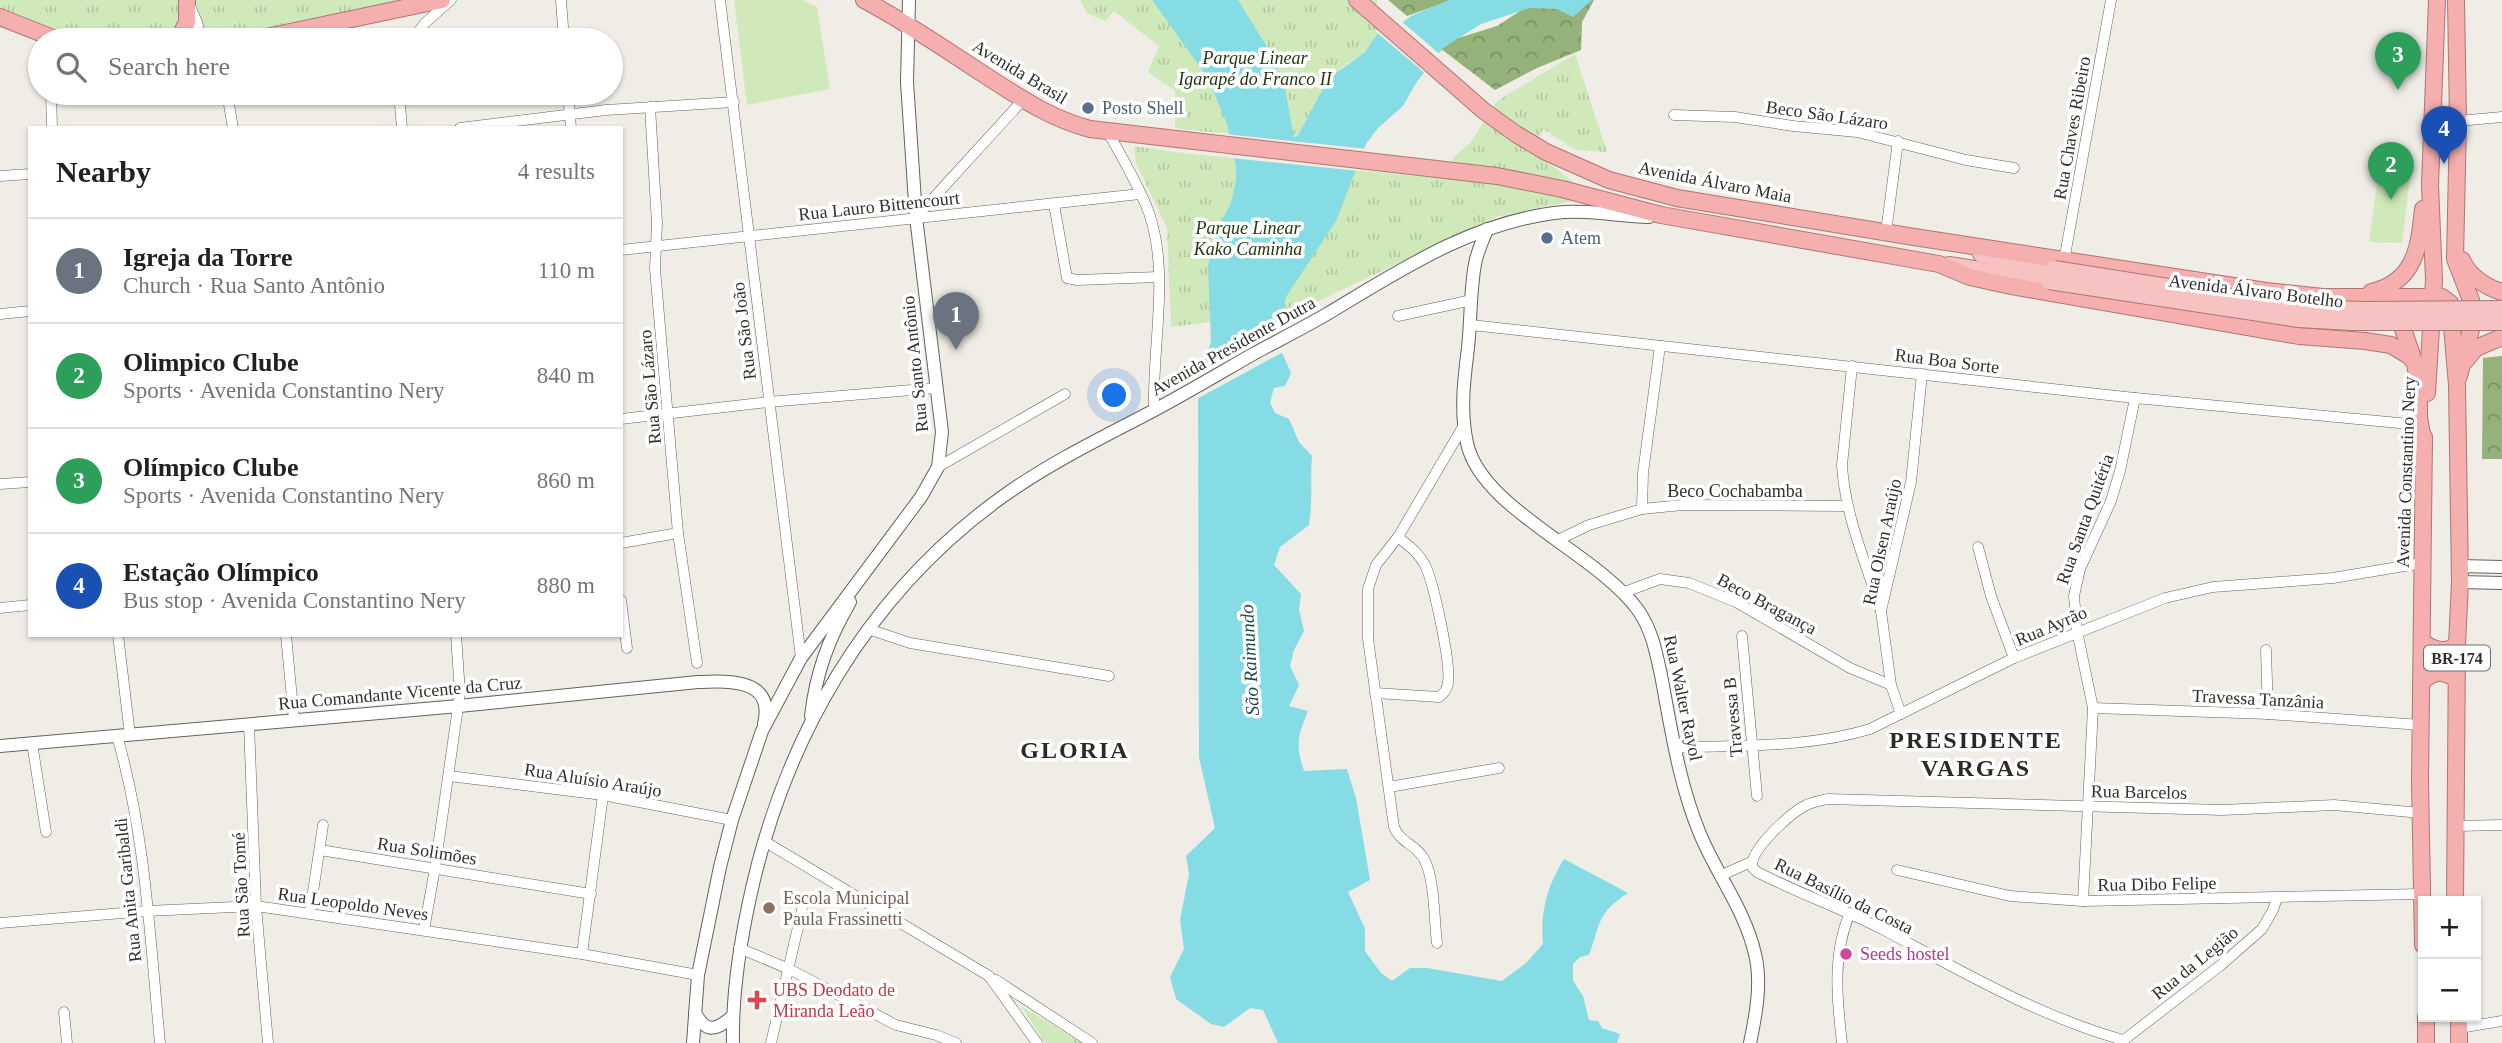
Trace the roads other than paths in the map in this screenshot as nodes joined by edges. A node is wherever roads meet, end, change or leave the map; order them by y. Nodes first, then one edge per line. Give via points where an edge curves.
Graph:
1 (187, 0) edge
2 (442, 0) edge
3 (451, 0) edge
4 (561, 0) edge
5 (720, 0) edge
6 (864, 0) edge
7 (909, 0) edge
8 (1357, 0) edge
9 (2111, 0) edge
10 (2437, 0) edge
11 (2456, 0) edge
12 (0, 17) edge
13 (907, 24) junction
14 (184, 28) edge
15 (198, 28) edge
16 (309, 28) edge
17 (421, 28) edge
18 (563, 28) edge
19 (28, 29) edge
20 (1023, 100) junction
21 (734, 102) junction
22 (51, 105) edge
23 (229, 105) edge
24 (400, 105) edge
25 (569, 105) edge
26 (650, 107) junction
27 (1674, 115) dead end
28 (570, 116) junction
29 (2502, 117) edge
30 (2458, 121) junction
31 (52, 126) edge
32 (233, 126) edge
33 (402, 126) edge
34 (478, 126) edge
35 (571, 126) edge
36 (1108, 131) junction
37 (1898, 141) junction
38 (2014, 168) dead end
39 (28, 174) edge
40 (0, 176) edge
41 (2430, 185) junction
42 (1140, 194) junction
43 (1054, 204) junction
44 (1661, 215) junction
45 (916, 217) junction
46 (1487, 229) junction
47 (1886, 232) junction
48 (749, 236) junction
49 (1914, 237) joint
50 (1464, 239) junction
51 (2455, 245) junction
52 (657, 246) junction
53 (623, 250) edge
54 (1475, 264) junction
55 (1939, 264) junction
56 (2056, 270) junction
57 (1158, 277) junction
58 (2502, 292) edge
59 (2337, 296) junction
60 (2407, 297) junction
61 (2433, 297) junction
62 (2367, 298) junction
63 (1472, 300) junction
64 (2502, 300) edge
65 (2502, 309) edge
66 (28, 311) edge
67 (0, 314) edge
68 (1398, 316) dead end
69 (2502, 321) edge
70 (1471, 325) junction
71 (2502, 335) edge
72 (2351, 340) junction
73 (1660, 346) junction
74 (2464, 362) junction
75 (2415, 363) junction
76 (1852, 366) junction
77 (1922, 374) junction
78 (2457, 385) junction
79 (936, 388) junction
80 (1065, 394) dead end
81 (2135, 398) junction
82 (768, 402) junction
83 (1154, 410) junction
84 (669, 413) junction
85 (623, 419) edge
86 (1464, 425) junction
87 (2420, 425) junction
88 (2424, 447) junction
89 (938, 467) junction
90 (28, 481) edge
91 (0, 484) edge
92 (1846, 506) junction
93 (1642, 509) junction
94 (678, 533) junction
95 (1398, 537) junction
96 (1558, 540) junction
97 (623, 543) edge
98 (1978, 547) dead end
99 (877, 557) junction
100 (2422, 564) junction
101 (2502, 567) edge
102 (2460, 574) junction
103 (2502, 583) edge
104 (1622, 593) junction
105 (28, 605) edge
106 (0, 608) edge
107 (1881, 611) junction
108 (623, 616) edge
109 (868, 629) junction
110 (2077, 631) junction
111 (1742, 636) dead end
112 (118, 637) edge
113 (286, 637) edge
114 (456, 637) edge
115 (2422, 642) junction
116 (2457, 645) junction
117 (627, 648) dead end
118 (2266, 650) dead end
119 (801, 658) junction
120 (2014, 658) junction
121 (697, 663) dead end
122 (1109, 677) dead end
123 (2456, 679) junction
124 (2421, 682) junction
125 (1891, 685) junction
126 (1375, 693) junction
127 (459, 706) junction
128 (2093, 708) junction
129 (1901, 714) junction
130 (2268, 714) junction
131 (295, 720) junction
132 (248, 724) junction
133 (810, 724) junction
134 (2421, 724) junction
135 (762, 731) junction
136 (130, 734) junction
137 (117, 736) junction
138 (32, 743) junction
139 (0, 746) edge
140 (1750, 746) junction
141 (1675, 748) junction
142 (1499, 768) dead end
143 (449, 776) junction
144 (1389, 787) junction
145 (603, 795) junction
146 (1757, 796) dead end
147 (2087, 806) junction
148 (2421, 813) junction
149 (732, 820) junction
150 (323, 825) dead end
151 (2502, 825) edge
152 (2455, 827) junction
153 (46, 832) dead end
154 (764, 841) junction
155 (320, 850) junction
156 (1752, 860) junction
157 (435, 868) junction
158 (1897, 870) dead end
159 (1721, 875) junction
160 (591, 894) junction
161 (2421, 894) joint
162 (2455, 896) edge
163 (2277, 898) junction
164 (2082, 901) junction
165 (256, 906) junction
166 (803, 910) dead end
167 (147, 911) junction
168 (310, 912) junction
169 (1850, 914) junction
170 (0, 923) edge
171 (424, 930) junction
172 (1437, 943) dead end
173 (739, 948) junction
174 (582, 954) junction
175 (789, 969) junction
176 (698, 975) junction
177 (989, 976) junction
178 (64, 1012) dead end
179 (694, 1013) junction
180 (732, 1017) junction
181 (2502, 1021) edge
182 (2426, 1022) edge
183 (2459, 1029) edge
184 (914, 1031) junction
185 (2091, 1031) junction
186 (2122, 1042) edge
187 (67, 1043) edge
188 (160, 1043) edge
189 (268, 1043) edge
190 (693, 1043) edge
191 (733, 1043) edge
192 (771, 1043) edge
193 (913, 1043) edge
194 (956, 1043) edge
195 (1037, 1043) edge
196 (1092, 1043) edge
197 (1750, 1043) edge
198 (1842, 1043) edge
199 (2091, 1043) edge
200 (2426, 1043) edge

1 - 14 highway
1 - 15 street
2 - 16 highway
3 - 17 street
4 - 18 street
5 - 21 street, Rua São João
6 - 13 highway, Avenida Brasil
7 - 13 street, Rua Santo Antônio
8 - 47 highway, Avenida Álvaro Maia via 1484,111 1582,170 1678,198
9 - 56 street, Rua Chaves Ribeiro
10 - 41 highway, Avenida Constantino Nery / BR-174
11 - 30 highway, BR-174
12 - 19 highway
13 - 20 highway, Avenida Brasil
13 - 45 street, Rua Santo Antônio
20 - 36 highway, Avenida Brasil via 1066,122
20 - 45 street
21 - 26 street
21 - 48 street, Rua São João
22 - 31 street
23 - 32 street
24 - 33 street
25 - 28 street
26 - 28 street
26 - 52 street, Rua São Lázaro
27 - 37 street, Beco São Lázaro via 1735,117
28 - 34 street
28 - 35 street
29 - 30 street
30 - 51 highway, BR-174
36 - 42 street
36 - 44 highway, Avenida Brasil via 1437,167 1529,182
37 - 38 street, Beco São Lázaro
37 - 47 street
39 - 40 street
41 - 59 highway via 2418,247 2408,268 2383,289
41 - 61 highway, Avenida Constantino Nery / BR-174
42 - 43 street, Rua Lauro Bittencourt
42 - 57 street via 1152,225
43 - 45 street, Rua Lauro Bittencourt
43 - 57 street via 1067,278
44 - 46 street, Avenida Presidente Dutra via 1567,212
44 - 55 highway
45 - 48 street, Rua Lauro Bittencourt
45 - 79 street, Rua Santo Antônio
46 - 50 street, Avenida Presidente Dutra
46 - 54 street, Rua Walter Rayol
47 - 49 highway, Avenida Álvaro Maia
48 - 52 street, Rua Lauro Bittencourt
48 - 82 street, Rua São João
49 - 56 main road
50 - 54 street
50 - 83 street, Avenida Presidente Dutra via 1391,275
51 - 58 highway via 2474,277
51 - 74 highway, BR-174 via 2473,322
52 - 53 street, Rua Lauro Bittencourt
52 - 84 street, Rua São Lázaro via 655,269
54 - 63 street, Rua Walter Rayol
55 - 56 main road
55 - 72 highway via 1970,277 2024,288 2299,336
56 - 59 highway
56 - 65 main road, bridge via 2302,307
56 - 69 main road, Avenida Álvaro Botelho, bridge via 2298,319
57 - 83 street
59 - 62 highway
60 - 61 highway
60 - 62 highway
60 - 75 highway via 2400,317
61 - 78 highway via 2450,303
61 - 88 highway, Avenida Constantino Nery / BR-174
62 - 72 highway via 2374,323
63 - 68 street
63 - 70 street, Rua Walter Rayol
64 - 71 highway via 2493,314
66 - 67 street
70 - 73 street, Rua Boa Sorte
70 - 86 street, Rua Walter Rayol
71 - 74 highway via 2476,348
72 - 75 highway via 2391,345
73 - 76 street, Rua Boa Sorte
73 - 93 street
74 - 78 highway, BR-174
75 - 87 highway
76 - 77 street, Rua Boa Sorte
76 - 92 street via 1842,465
77 - 81 street, Rua Boa Sorte
77 - 107 street, Rua Olsen Araújo via 1911,482
78 - 102 highway, BR-174
79 - 82 street
79 - 89 street, Rua Santo Antônio via 942,432
80 - 89 street
81 - 87 street, Rua Boa Sorte
81 - 110 street, Rua Santa Quitéria via 2111,501 2076,584
82 - 84 street
82 - 119 street, Rua São João
83 - 109 street, Avenida Presidente Dutra via 1075,452 980,514 915,574
84 - 85 street
84 - 94 street, Rua São Lázaro
86 - 95 street
86 - 96 street, Rua Walter Rayol via 1470,456 1486,481 1506,502
87 - 88 highway
88 - 100 highway, Avenida Constantino Nery / BR-174
89 - 99 street, Rua Santo Antônio
90 - 91 street
92 - 93 street, Beco Cochabamba
92 - 107 street
93 - 96 street, Beco Cochabamba via 1585,526
94 - 97 street
94 - 121 street, Rua São Lázaro
95 - 126 street via 1376,565 1368,589
95 - 126 street via 1416,551 1429,574 1439,613 1447,686 1439,697
96 - 104 street, Rua Walter Rayol
98 - 120 street
99 - 119 street, Rua Santo Antônio
99 - 133 street via 831,636 818,675
100 - 110 street, Rua Ayrão via 2333,579 2190,590
100 - 115 highway, Avenida Constantino Nery / BR-174
101 - 102 street
102 - 103 street
102 - 116 highway, BR-174
104 - 125 street, Beco Bragança via 1660,579 1689,583 1736,602 1850,668
104 - 141 street, Rua Walter Rayol via 1648,624
105 - 106 street
107 - 125 street, Rua Olsen Araújo
108 - 117 street
109 - 122 street via 910,643
109 - 133 street, Avenida Presidente Dutra
110 - 120 street, Rua Ayrão
110 - 128 street, Rua Santa Quitéria
111 - 140 street, Travessa B
112 - 136 street
113 - 131 street
114 - 127 street
115 - 116 highway via 2439,651
115 - 124 highway, Avenida Constantino Nery / BR-174
116 - 123 highway, BR-174
118 - 130 street
119 - 135 street
120 - 129 street, Rua Ayrão
123 - 124 highway via 2438,672
123 - 152 highway, BR-174
124 - 134 highway, Avenida Constantino Nery / BR-174
125 - 129 street, Rua Olsen Araújo
126 - 144 street
127 - 131 street, Rua Comandante Vicente da Cruz
127 - 135 street, Rua Comandante Vicente da Cruz via 728,681 745,683 762,698 766,716
127 - 143 street
128 - 130 street, Travessa Tanzânia
128 - 147 street, Rua Santa Quitéria
129 - 140 street, Rua Ayrão via 1836,738
130 - 134 street, Travessa Tanzânia
131 - 132 street, Rua Comandante Vicente da Cruz
132 - 136 street, Rua Comandante Vicente da Cruz
132 - 165 street, Rua São Tomé
133 - 154 street, Avenida Presidente Dutra via 787,772
134 - 148 highway, Avenida Constantino Nery / BR-174
135 - 149 street
136 - 137 street, Rua Comandante Vicente da Cruz
137 - 138 street, Rua Comandante Vicente da Cruz
137 - 167 street, Rua Anita Garibaldi via 138,823
138 - 139 street, Rua Comandante Vicente da Cruz
138 - 153 street
140 - 141 street, Rua Ayrão
140 - 146 street, Travessa B
141 - 159 street, Rua Walter Rayol via 1700,835
142 - 144 street
143 - 145 street, Rua Aluísio Araújo
143 - 157 street
144 - 172 street via 1397,835 1418,850 1427,865
145 - 149 street, Rua Aluísio Araújo
145 - 160 street
147 - 148 street, Rua Barcelos via 2253,810 2334,805
147 - 156 street, Rua Barcelos via 1814,801 1774,831
147 - 164 street, Rua Santa Quitéria
148 - 161 highway, Avenida Constantino Nery / BR-174
149 - 176 street
150 - 155 street
151 - 152 street
152 - 162 highway, BR-174
154 - 173 street, Avenida Presidente Dutra
154 - 177 street
155 - 157 street, Rua Solimões
155 - 168 street
156 - 159 street
156 - 169 street, Rua Basílio da Costa via 1752,867 1767,877
157 - 160 street, Rua Solimões
157 - 171 street
158 - 164 street, Rua Dibo Felipe via 2010,896
159 - 197 street, Rua Walter Rayol via 1746,924 1756,956 1758,999
160 - 174 street
161 - 163 street, Rua Dibo Felipe
163 - 164 street, Rua Dibo Felipe
163 - 186 street, Rua da Legião via 2262,929
165 - 167 street, Rua Leopoldo Neves
165 - 168 street, Rua Leopoldo Neves
165 - 189 street, Rua São Tomé
166 - 175 street
167 - 170 street, Rua Leopoldo Neves
167 - 188 street, Rua Anita Garibaldi
168 - 171 street, Rua Leopoldo Neves
169 - 185 street, Rua Basílio da Costa via 1956,970
169 - 198 street via 1838,960
171 - 174 street, Rua Leopoldo Neves
173 - 175 street
173 - 180 street, Avenida Presidente Dutra
174 - 176 street, Rua Leopoldo Neves
175 - 184 street
175 - 192 street
176 - 179 street
177 - 195 street
177 - 196 street
178 - 187 street
179 - 180 street via 701,1024 711,1028
179 - 190 street
180 - 191 street, Avenida Presidente Dutra
181 - 183 street
182 - 200 highway
184 - 193 street
184 - 194 street
185 - 186 street, Rua Basílio da Costa
185 - 199 street

